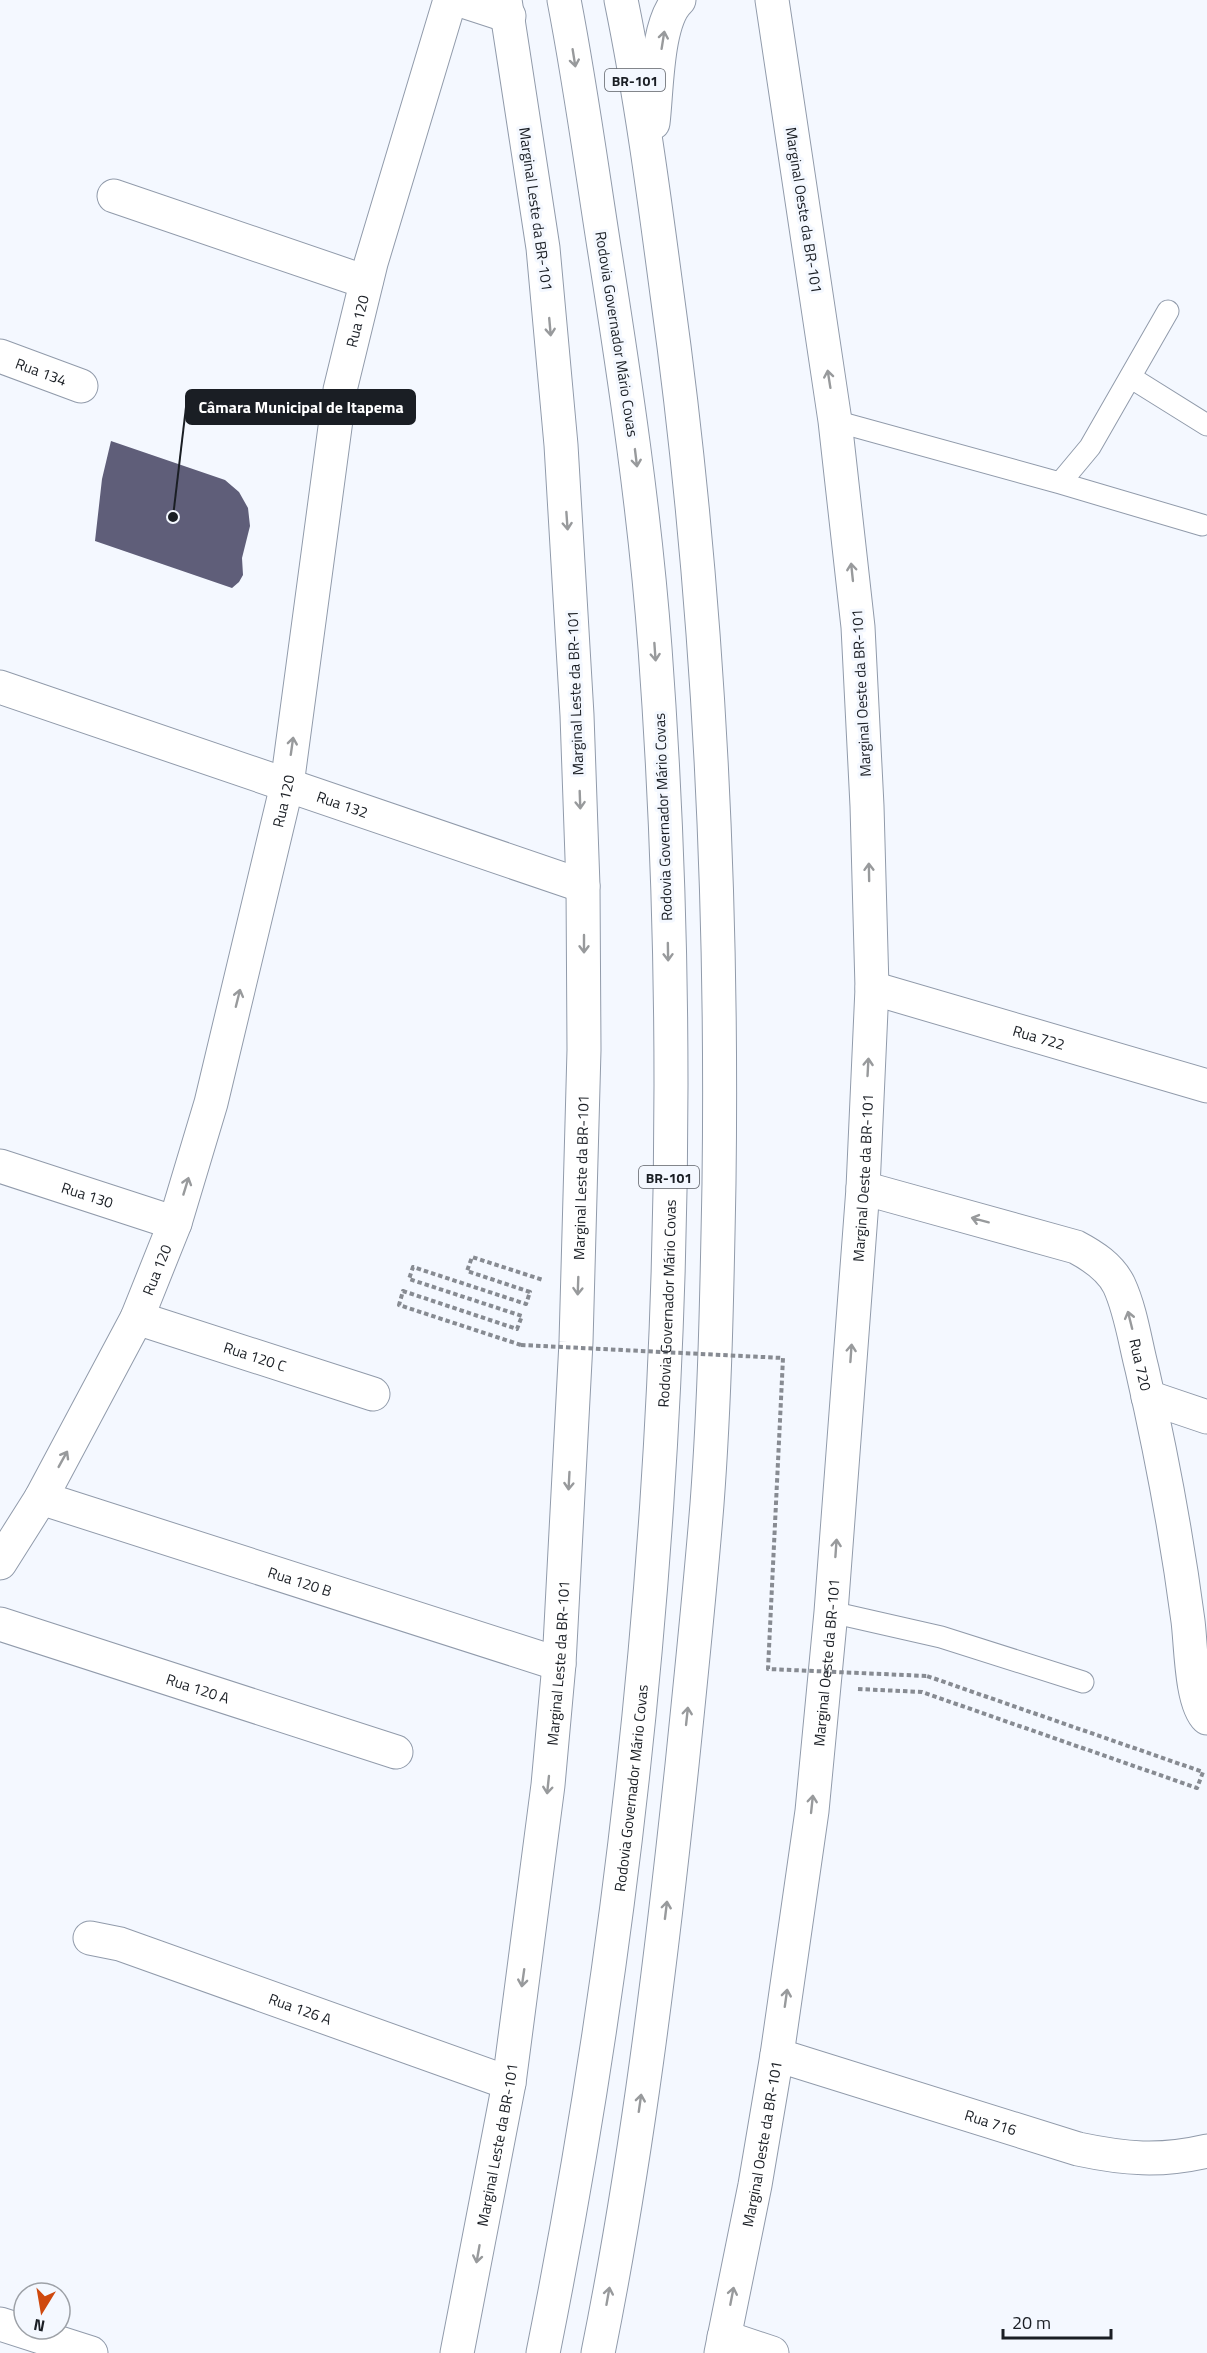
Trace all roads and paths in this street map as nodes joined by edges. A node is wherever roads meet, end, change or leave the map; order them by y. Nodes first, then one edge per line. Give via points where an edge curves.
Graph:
1 (450, 0) edge
2 (460, 0) edge
3 (564, 0) edge
4 (621, 0) edge
5 (679, 0) edge
6 (772, 0) edge
7 (507, 8) edge
8 (649, 161) junction
9 (114, 196) dead end
10 (366, 282) junction
11 (1168, 311) dead end
12 (0, 356) edge
13 (1130, 377) junction
14 (81, 386) dead end
15 (836, 421) junction
16 (1207, 425) edge
17 (1060, 483) junction
18 (1202, 525) dead end
19 (0, 687) edge
20 (287, 785) junction
21 (583, 886) junction
22 (872, 988) junction
23 (1207, 1086) edge
24 (0, 1166) edge
25 (863, 1188) junction
26 (175, 1223) junction
27 (546, 1281) dead end
28 (137, 1318) junction
29 (373, 1395) dead end
30 (1148, 1397) junction
31 (1207, 1417) edge
32 (41, 1498) junction
33 (0, 1563) edge
34 (831, 1611) junction
35 (0, 1624) edge
36 (559, 1664) junction
37 (1083, 1682) dead end
38 (824, 1687) junction
39 (1207, 1718) edge
40 (396, 1752) dead end
41 (90, 1938) dead end
42 (777, 2055) junction
43 (508, 2083) junction
44 (1207, 2151) edge
45 (0, 2324) edge
46 (722, 2345) edge
47 (91, 2353) edge
48 (457, 2353) edge
49 (543, 2353) edge
50 (598, 2353) edge
51 (772, 2353) edge

1 - 10 main road, Rua 120
2 - 7 main road
3 -> 49 main road, Rodovia Governador Mário Covas / BR-101 via 632,428 643,523 655,649 665,832 670,1106 661,1432 634,1775 587,2119
4 - 8 main road, BR-101
8 -> 5 main road via 663,36 670,8
15 -> 6 main road, Marginal Oeste da BR-101
7 -> 21 main road, Marginal Leste da BR-101 via 543,248 561,445
50 -> 8 main road, BR-101 via 632,2161 676,1820 708,1499 718,1220 721,1059 711,721 685,423
9 - 10 main road
20 -> 10 main road, Rua 120 via 340,390
11 - 13 lane
12 - 14 main road, Rua 134
13 - 16 lane
13 - 17 lane via 1090,447
15 - 17 lane
22 -> 15 main road, Marginal Oeste da BR-101 via 858,627
17 - 18 lane
19 - 20 main road, Rua 132
20 - 21 main road, Rua 132
26 -> 20 main road, Rua 120 via 225,1049
21 -> 36 main road, Marginal Leste da BR-101 via 584,1050 577,1330
22 - 23 main road, Rua 722
25 -> 22 main road, Marginal Oeste da BR-101
24 - 26 main road, Rua 130
30 -> 25 main road, Rua 720 via 1119,1285 1095,1257 1076,1246
34 -> 25 main road, Marginal Oeste da BR-101
26 - 28 main road, Rua 120
27 - 38 path, bridge via 472,1257 467,1271 530,1292 526,1304 413,1267 409,1279 522,1316 517,1329 403,1291 399,1305 520,1345 783,1358 768,1669 927,1676 1203,1772 1197,1788 922,1692
28 - 29 main road, Rua 120 C
32 -> 28 main road, Rua 120
30 - 31 main road
30 - 39 main road, Rua 720 via 1183,1581 1197,1698
32 - 33 main road, Rua 120
32 - 36 main road, Rua 120 B
34 - 37 lane via 942,1637
34 - 38 main road, Marginal Oeste da BR-101
35 - 40 main road, Rua 120 A
36 -> 43 main road, Marginal Leste da BR-101 via 548,1785
42 -> 38 main road, Marginal Oeste da BR-101 via 812,1811
41 - 43 main road, Rua 126 A via 131,1948
42 - 44 main road, Rua 716 via 1107,2156 1155,2160
46 -> 42 main road, Marginal Oeste da BR-101
43 -> 48 main road, Marginal Leste da BR-101
45 - 47 main road
46 - 51 main road

